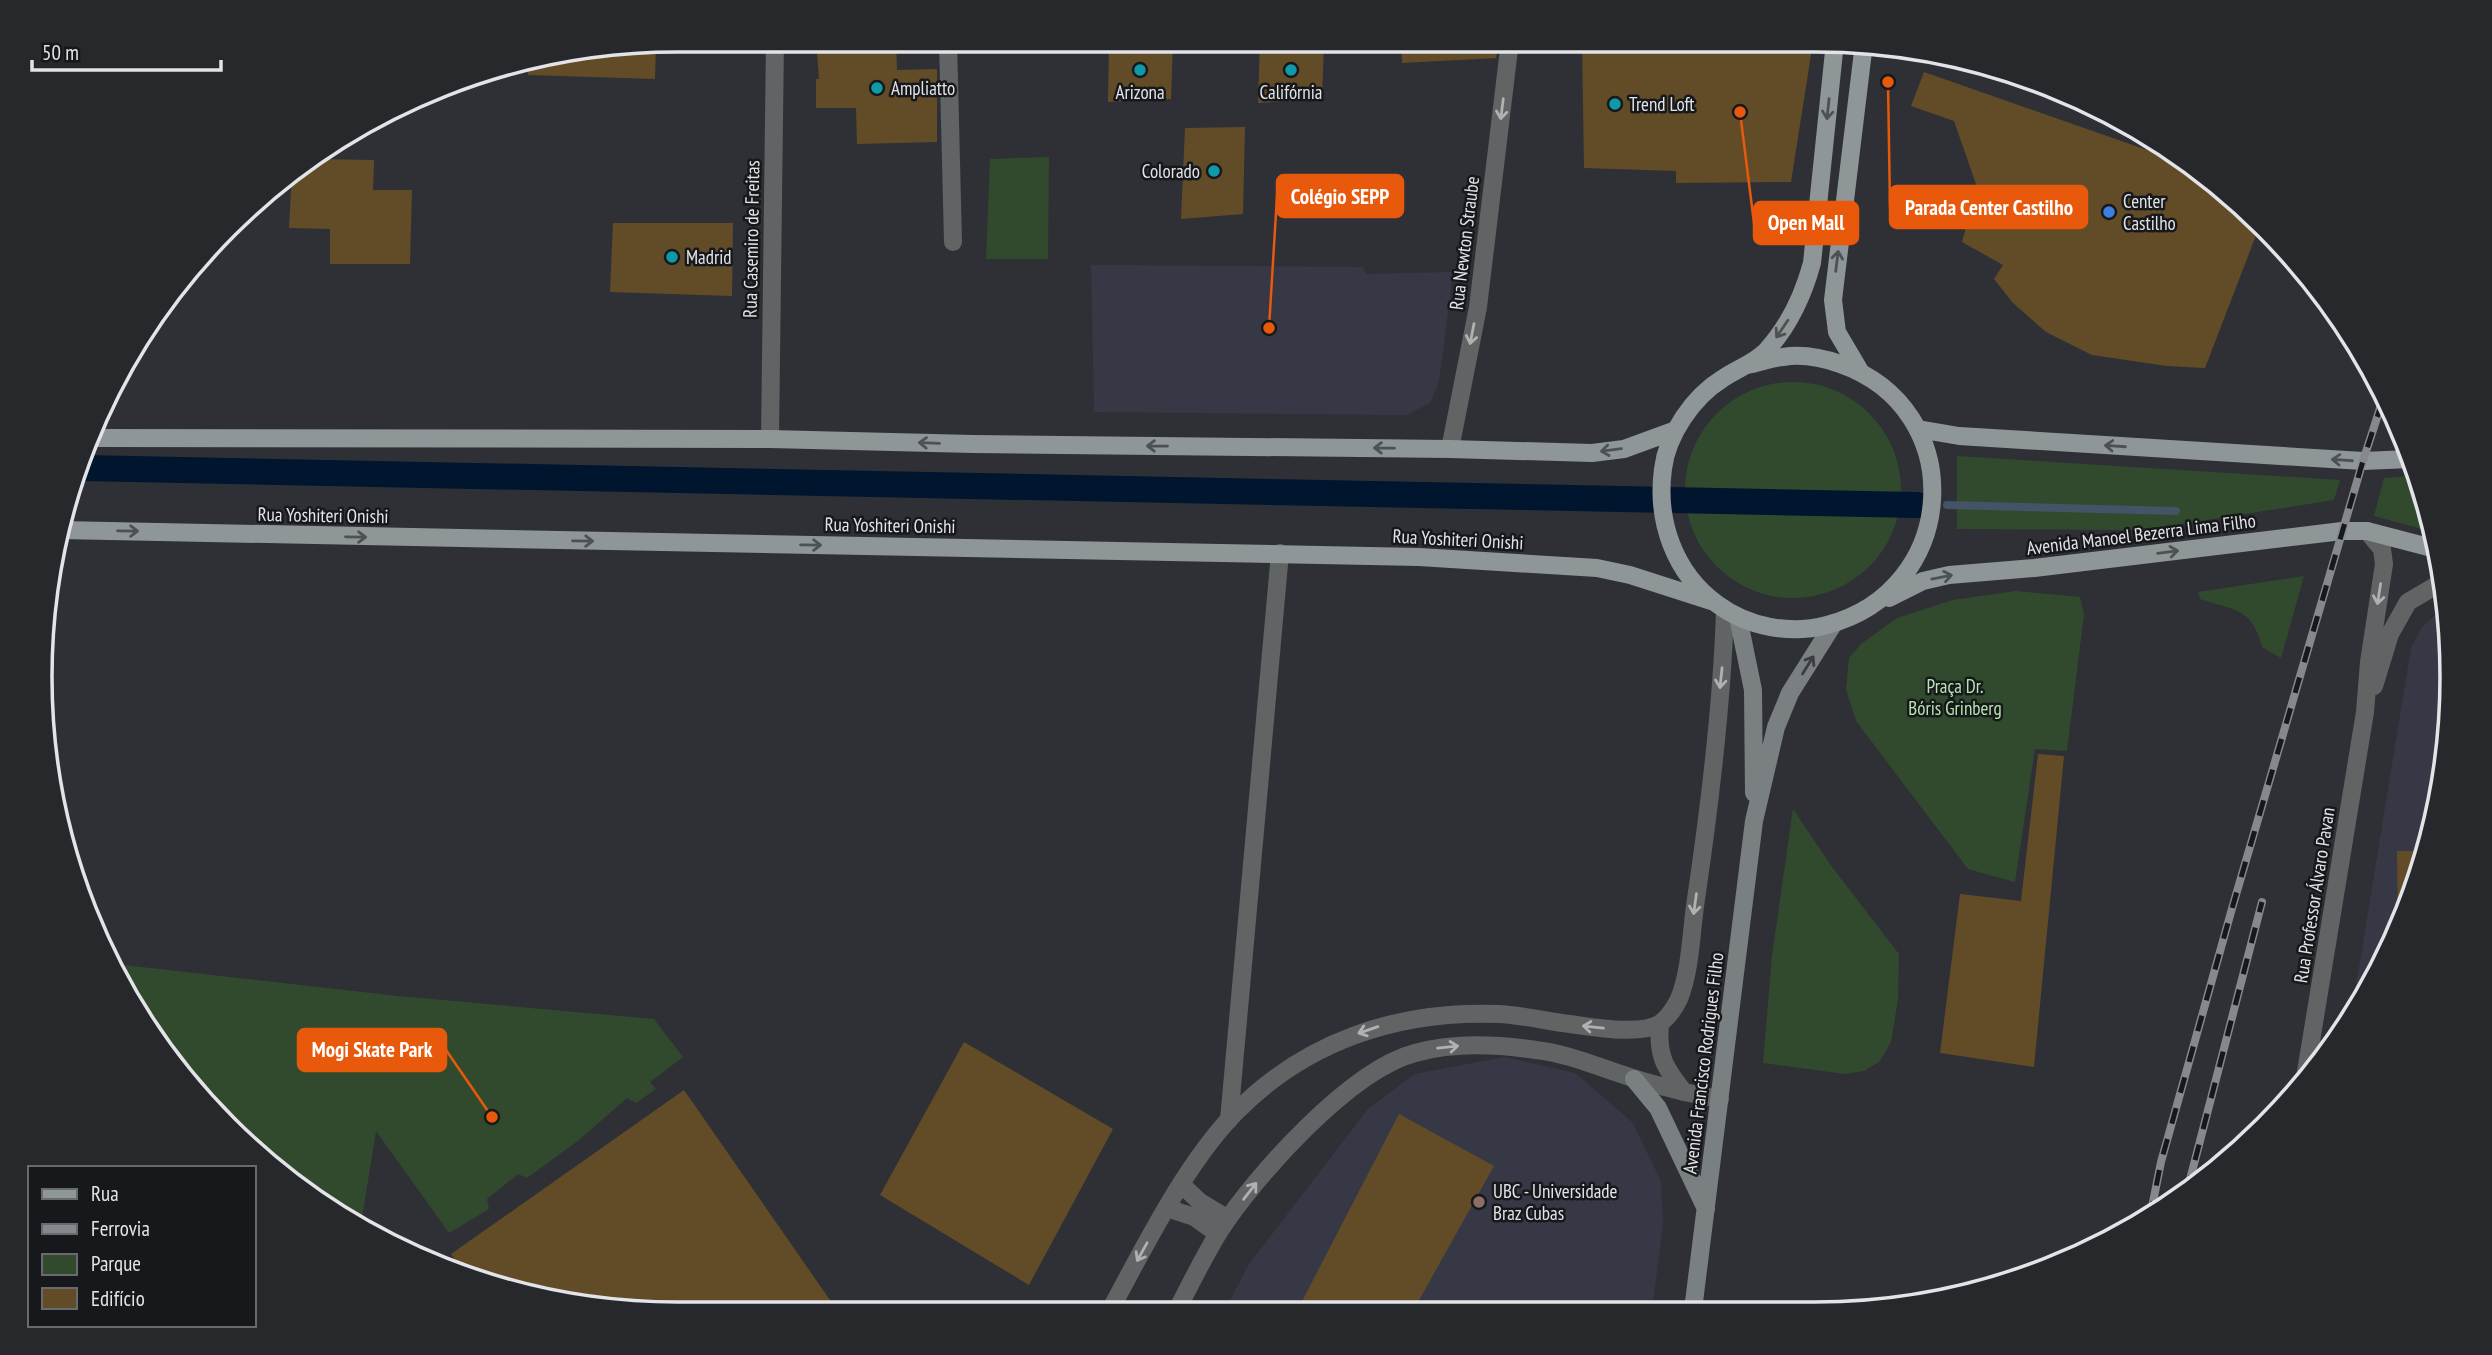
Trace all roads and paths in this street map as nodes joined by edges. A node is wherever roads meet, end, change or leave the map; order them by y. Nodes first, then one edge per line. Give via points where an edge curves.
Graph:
1 (775, 52) edge
2 (948, 52) edge
3 (1509, 52) edge
4 (1834, 53) edge
5 (1863, 55) edge
6 (953, 242) dead end
7 (1747, 365) junction
8 (1860, 371) junction
9 (1676, 429) junction
10 (1919, 429) junction
11 (100, 438) edge
12 (770, 439) junction
13 (1450, 449) junction
14 (2400, 459) edge
15 (71, 530) edge
16 (2367, 531) junction
17 (2425, 546) edge
18 (1280, 552) junction
19 (2433, 588) edge
20 (1726, 610) junction
21 (1858, 614) junction
22 (1834, 623) junction
23 (2365, 712) junction
24 (1754, 821) junction
25 (1660, 1024) junction
26 (2308, 1061) edge
27 (1634, 1079) junction
28 (1684, 1092) junction
29 (1720, 1099) junction
30 (1229, 1120) junction
31 (1182, 1185) junction
32 (1167, 1208) junction
33 (1706, 1209) junction
34 (1223, 1226) junction
35 (1115, 1302) edge
36 (1181, 1302) edge
37 (1694, 1302) edge

1 - 12 street, Rua Casemiro de Freitas
2 - 6 street
3 -> 13 street, Rua Newton Straube via 1478,307
4 -> 7 main road via 1812,263 1803,296 1765,352
8 -> 5 main road via 1837,332 1833,300
7 - 8 main road via 1785,356 1824,358
7 - 9 main road via 1698,399
8 - 10 main road via 1891,393
9 -> 13 main road via 1624,449 1592,453
9 - 20 main road via 1663,466 1660,499 1669,541 1687,575
14 -> 10 main road via 2362,461 1959,436
10 - 21 main road via 1933,472 1932,517 1916,560 1888,596
11 - 12 main road
13 -> 12 main road
15 -> 18 main road, Rua Yoshiteri Onishi
16 - 17 main road, Avenida Manoel Bezerra Lima Filho
21 -> 16 main road, Avenida Manoel Bezerra Lima Filho via 1923,581 1949,575
16 -> 23 street, Rua Professor Álvaro Pavan via 2382,549 2384,564
18 - 20 main road, Rua Yoshiteri Onishi via 1597,568 1630,575
18 - 30 street
19 - 23 street, Rua Professor Álvaro Pavan via 2408,602 2390,634
20 - 22 main road via 1774,628 1812,629
20 - 24 main road, Avenida Francisco Rodrigues Filho via 1753,690
20 -> 25 street via 1701,866 1684,982 1671,1012
21 - 22 main road
24 -> 22 main road, Avenida Francisco Rodrigues Filho via 1776,727 1790,693
23 - 26 street, Rua Professor Álvaro Pavan
24 - 29 main road, Avenida Francisco Rodrigues Filho
25 - 28 street via 1661,1056
25 -> 30 street via 1617,1029 1500,1014 1458,1014 1376,1026 1329,1044 1270,1082
27 - 28 street
27 - 33 main road via 1658,1108
34 -> 27 street via 1289,1147 1344,1092 1370,1073 1413,1053 1476,1045 1536,1050
28 - 29 street
29 - 33 main road, Avenida Francisco Rodrigues Filho
30 - 31 street
31 - 32 street
31 - 34 street
32 - 34 street
32 -> 35 street
33 - 37 main road, Avenida Francisco Rodrigues Filho
34 - 36 street

